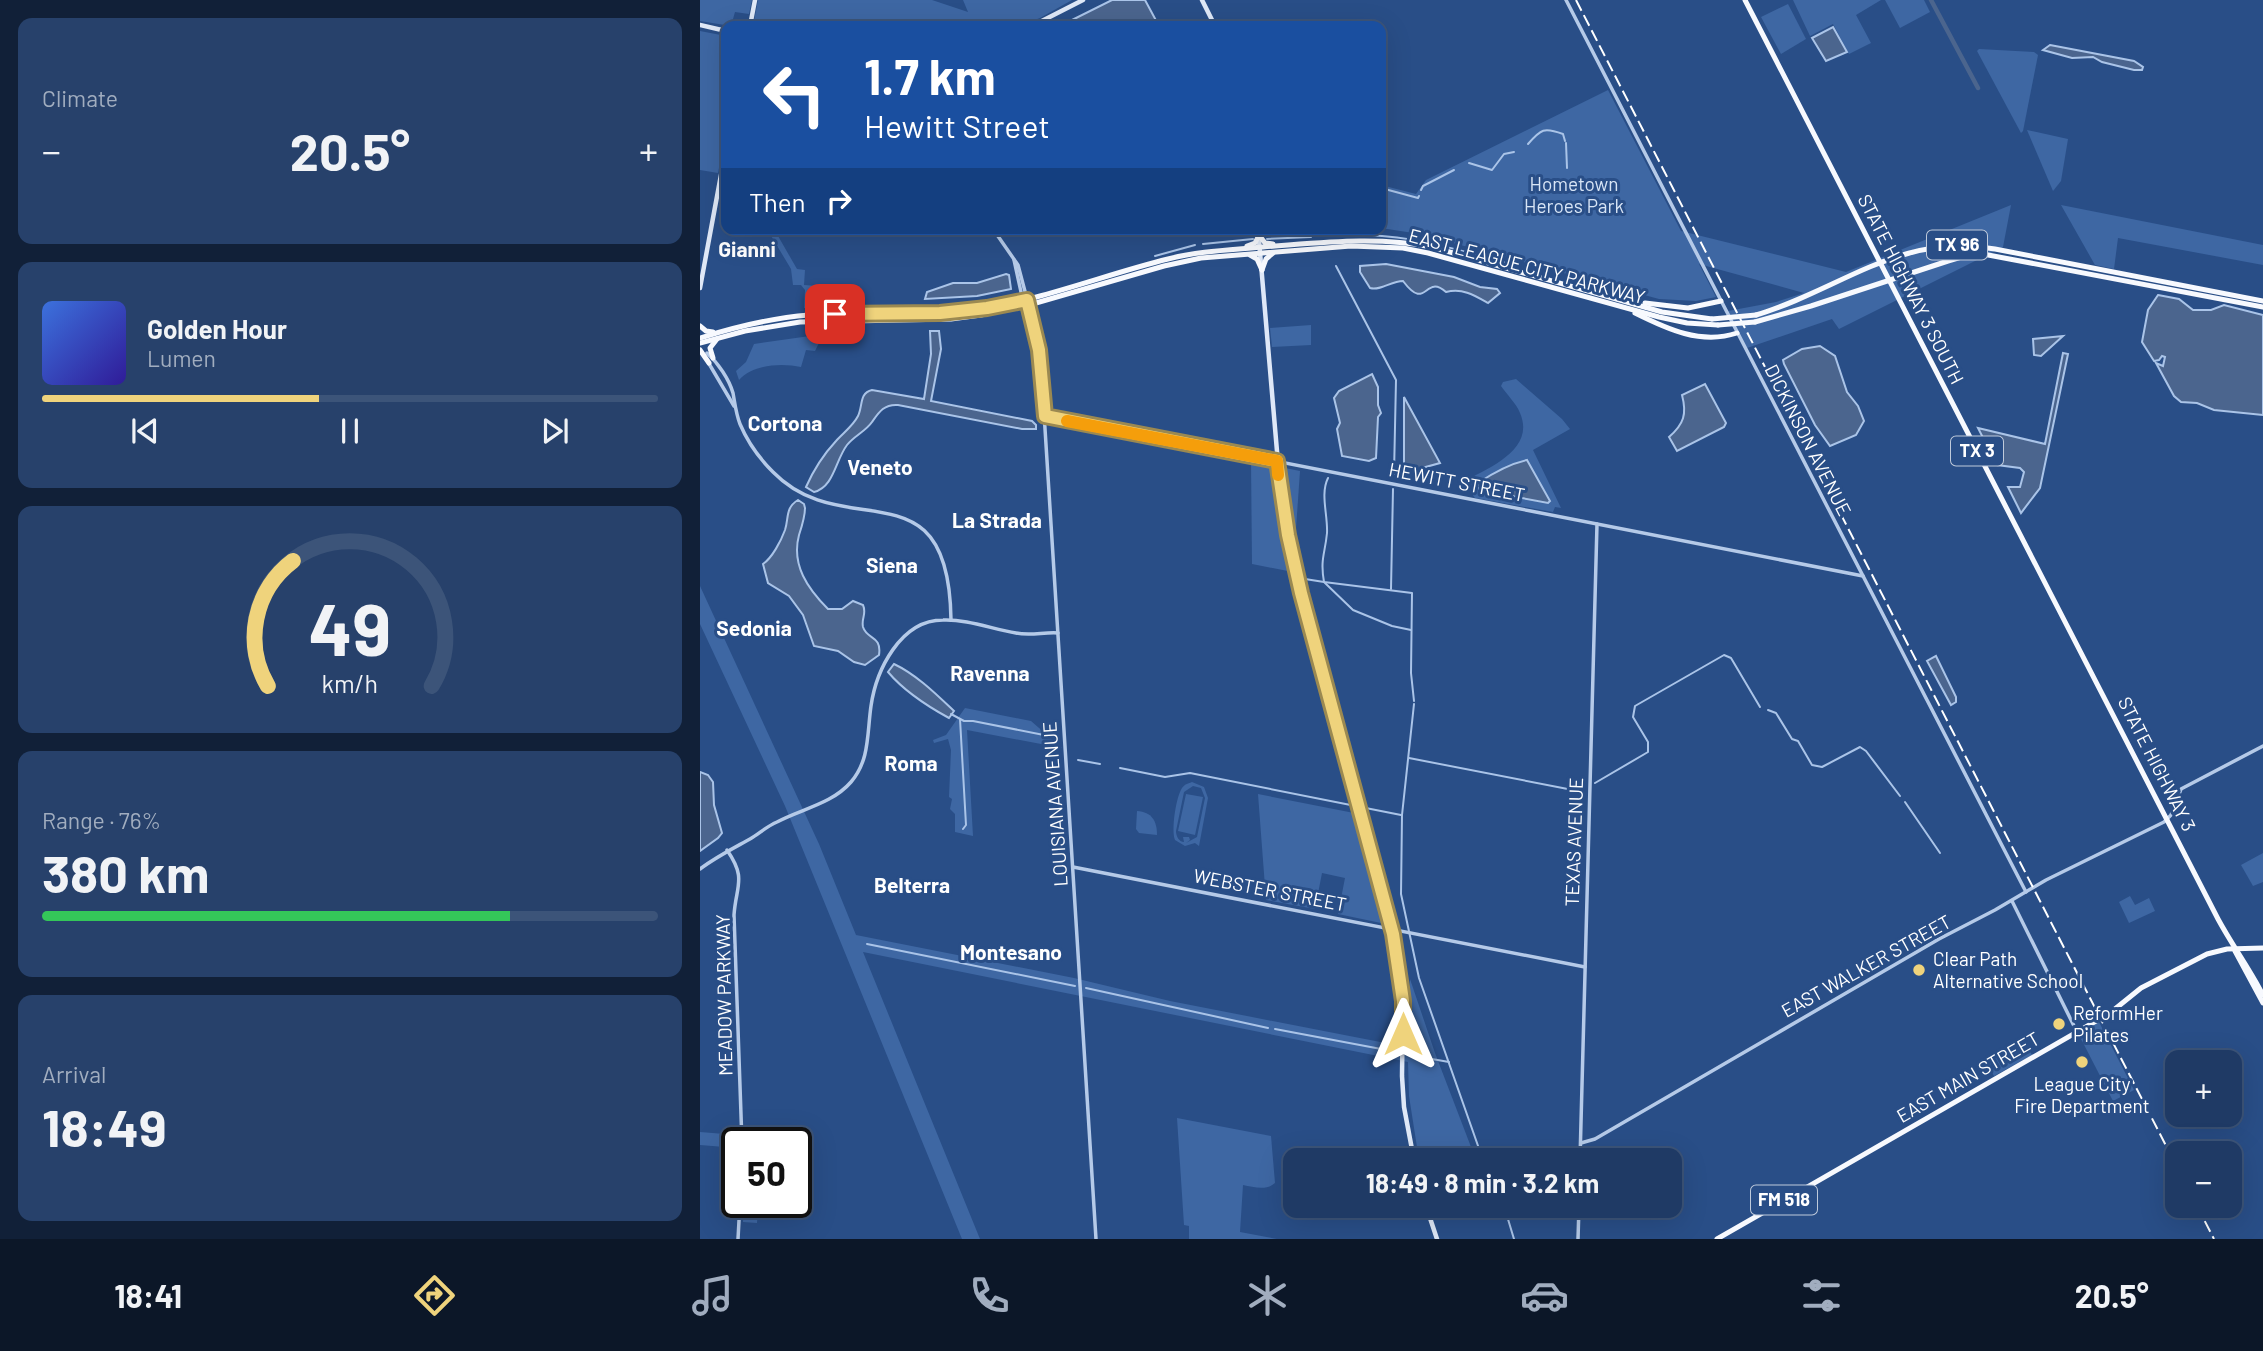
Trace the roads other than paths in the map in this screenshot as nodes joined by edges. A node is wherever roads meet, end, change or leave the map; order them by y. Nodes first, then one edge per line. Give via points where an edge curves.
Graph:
1 (755, 0) edge
2 (1083, 0) edge
3 (1202, 0) edge
4 (1566, 0) edge
5 (1745, 0) edge
6 (751, 21) edge
7 (1042, 21) edge
8 (1212, 21) edge
9 (700, 26) edge
10 (721, 30) edge
11 (721, 175) edge
12 (997, 235) edge
13 (1257, 235) edge
14 (1259, 235) edge
15 (1261, 235) edge
16 (1290, 245) junction
17 (1220, 250) junction
18 (1260, 250) junction
19 (1277, 251) junction
20 (1240, 255) junction
21 (2036, 260) junction
22 (1880, 263) junction
23 (1262, 271) junction
24 (1519, 274) junction
25 (1888, 279) junction
26 (700, 288) edge
27 (1583, 290) junction
28 (1721, 301) junction
29 (2263, 301) edge
30 (1025, 303) junction
31 (1623, 307) junction
32 (2263, 307) edge
33 (853, 314) junction
34 (1755, 318) junction
35 (839, 320) junction
36 (700, 326) edge
37 (730, 329) junction
38 (1737, 332) junction
39 (718, 338) junction
40 (701, 339) edge
41 (700, 350) edge
42 (711, 360) junction
43 (725, 376) junction
44 (720, 380) junction
45 (735, 408) junction
46 (1045, 416) junction
47 (1277, 461) junction
48 (1597, 524) junction
49 (1863, 576) junction
50 (2050, 593) joint
51 (951, 620) junction
52 (1058, 633) junction
53 (2263, 746) edge
54 (2167, 819) junction
55 (727, 850) junction
56 (1073, 867) junction
57 (700, 869) edge
58 (2026, 892) junction
59 (2012, 901) junction
60 (1392, 929) junction
61 (2263, 948) edge
62 (2235, 949) junction
63 (1585, 967) junction
64 (2263, 995) edge
65 (2263, 1003) edge
66 (2077, 1031) junction
67 (741, 1127) edge
68 (1581, 1143) junction
69 (1411, 1148) edge
70 (1581, 1148) edge
71 (739, 1218) edge
72 (1430, 1218) edge
73 (1579, 1218) edge
74 (738, 1239) edge
75 (1096, 1239) edge
76 (1437, 1239) edge
77 (1578, 1239) edge
78 (1717, 1239) edge

1 - 6 main road
2 - 7 main road
3 - 8 main road
4 - 28 street, DICKINSON AVENUE
5 - 22 main road, STATE HIGHWAY 3 SOUTH / TX 3
9 - 10 main road
11 - 26 main road
12 - 30 street, LOUISIANA AVENUE via 1020,271
13 - 17 main road via 1252,245
14 - 18 main road
15 - 16 main road via 1266,243
16 - 18 main road, EAST LEAGUE CITY PARKWAY / TX 96
16 - 24 main road, EAST LEAGUE CITY PARKWAY / TX 96 via 1392,241 1442,250
17 - 18 main road, EAST LEAGUE CITY PARKWAY / TX 96
17 - 30 main road, EAST LEAGUE CITY PARKWAY / TX 96 via 1168,259
18 - 19 main road, EAST LEAGUE CITY PARKWAY / TX 96
18 - 20 main road, EAST LEAGUE CITY PARKWAY / TX 96
18 - 23 main road
19 - 23 main road via 1267,256
19 - 24 main road, EAST LEAGUE CITY PARKWAY / TX 96 via 1403,248
20 - 23 main road via 1255,257
20 - 30 main road, EAST LEAGUE CITY PARKWAY / TX 96 via 1174,263
21 - 22 main road, TX 96 via 1973,245 1949,245
21 - 25 main road, TX 96 via 1968,255
21 - 29 main road, TX 96
21 - 32 main road, TX 96
22 - 25 main road, STATE HIGHWAY 3 SOUTH / TX 3
22 - 34 main road, EAST LEAGUE CITY PARKWAY / TX 96
23 - 47 main road
24 - 27 main road, EAST LEAGUE CITY PARKWAY / TX 96
24 - 31 main road, EAST LEAGUE CITY PARKWAY / TX 96
25 - 34 main road, EAST LEAGUE CITY PARKWAY / TX 96
25 - 50 main road, STATE HIGHWAY 3 SOUTH / TX 3
27 - 28 main road via 1673,308
27 - 34 main road, EAST LEAGUE CITY PARKWAY / TX 96, bridge via 1662,312 1712,319
28 - 38 street, DICKINSON AVENUE
30 - 33 main road, EAST LEAGUE CITY PARKWAY / TX 96 via 940,313
30 - 35 main road, EAST LEAGUE CITY PARKWAY / TX 96 via 951,319
30 - 46 street, LOUISIANA AVENUE via 1040,367
31 - 34 main road, EAST LEAGUE CITY PARKWAY / TX 96, bridge via 1687,323 1718,325
31 - 38 main road via 1696,337
33 - 35 main road
33 - 37 main road, EAST LEAGUE CITY PARKWAY / TX 96 via 784,317
35 - 39 main road, EAST LEAGUE CITY PARKWAY / TX 96 via 774,325
36 - 37 main road via 710,332
37 - 40 main road, EAST LEAGUE CITY PARKWAY / TX 96
38 - 49 street, DICKINSON AVENUE
39 - 40 main road, EAST LEAGUE CITY PARKWAY / TX 96
39 - 42 main road via 710,348
40 - 42 street
41 - 42 main road
42 - 43 street
42 - 44 street
43 - 44 street
43 - 45 street
44 - 45 street
45 - 51 street via 751,447 792,489 829,504 896,514 927,534 948,573
46 - 47 street, HEWITT STREET
46 - 52 street, LOUISIANA AVENUE
47 - 48 street, HEWITT STREET
47 - 60 main road via 1292,553
48 - 49 street, HEWITT STREET
48 - 63 street, TEXAS AVENUE
49 - 58 street, DICKINSON AVENUE
50 - 54 main road, STATE HIGHWAY 3 / TX 3
51 - 52 street via 1021,634
51 - 55 street via 917,627 886,660 873,692 865,755 851,782 829,799 773,823
52 - 56 street, LOUISIANA AVENUE
53 - 54 street via 2181,789
54 - 58 street, EAST WALKER STREET
54 - 62 main road, STATE HIGHWAY 3 / TX 3
55 - 57 street
55 - 67 street, MEADOW PARKWAY via 740,878 734,915
56 - 60 street, WEBSTER STREET
56 - 75 street, LOUISIANA AVENUE
58 - 59 street, EAST WALKER STREET
59 - 66 street
59 - 68 street, EAST WALKER STREET
60 - 63 street, WEBSTER STREET
60 - 69 main road via 1403,1001 1402,1076
61 - 62 main road, FM 518
62 - 64 main road, STATE HIGHWAY 3 / TX 3
62 - 65 main road, STATE HIGHWAY 3 / TX 3
62 - 66 main road, EAST MAIN STREET / FM 518 via 2207,954 2141,988 2119,1007
63 - 68 street, TEXAS AVENUE
66 - 78 main road, EAST MAIN STREET / FM 518
68 - 70 street, TEXAS AVENUE
71 - 74 street
72 - 76 main road
73 - 77 street

